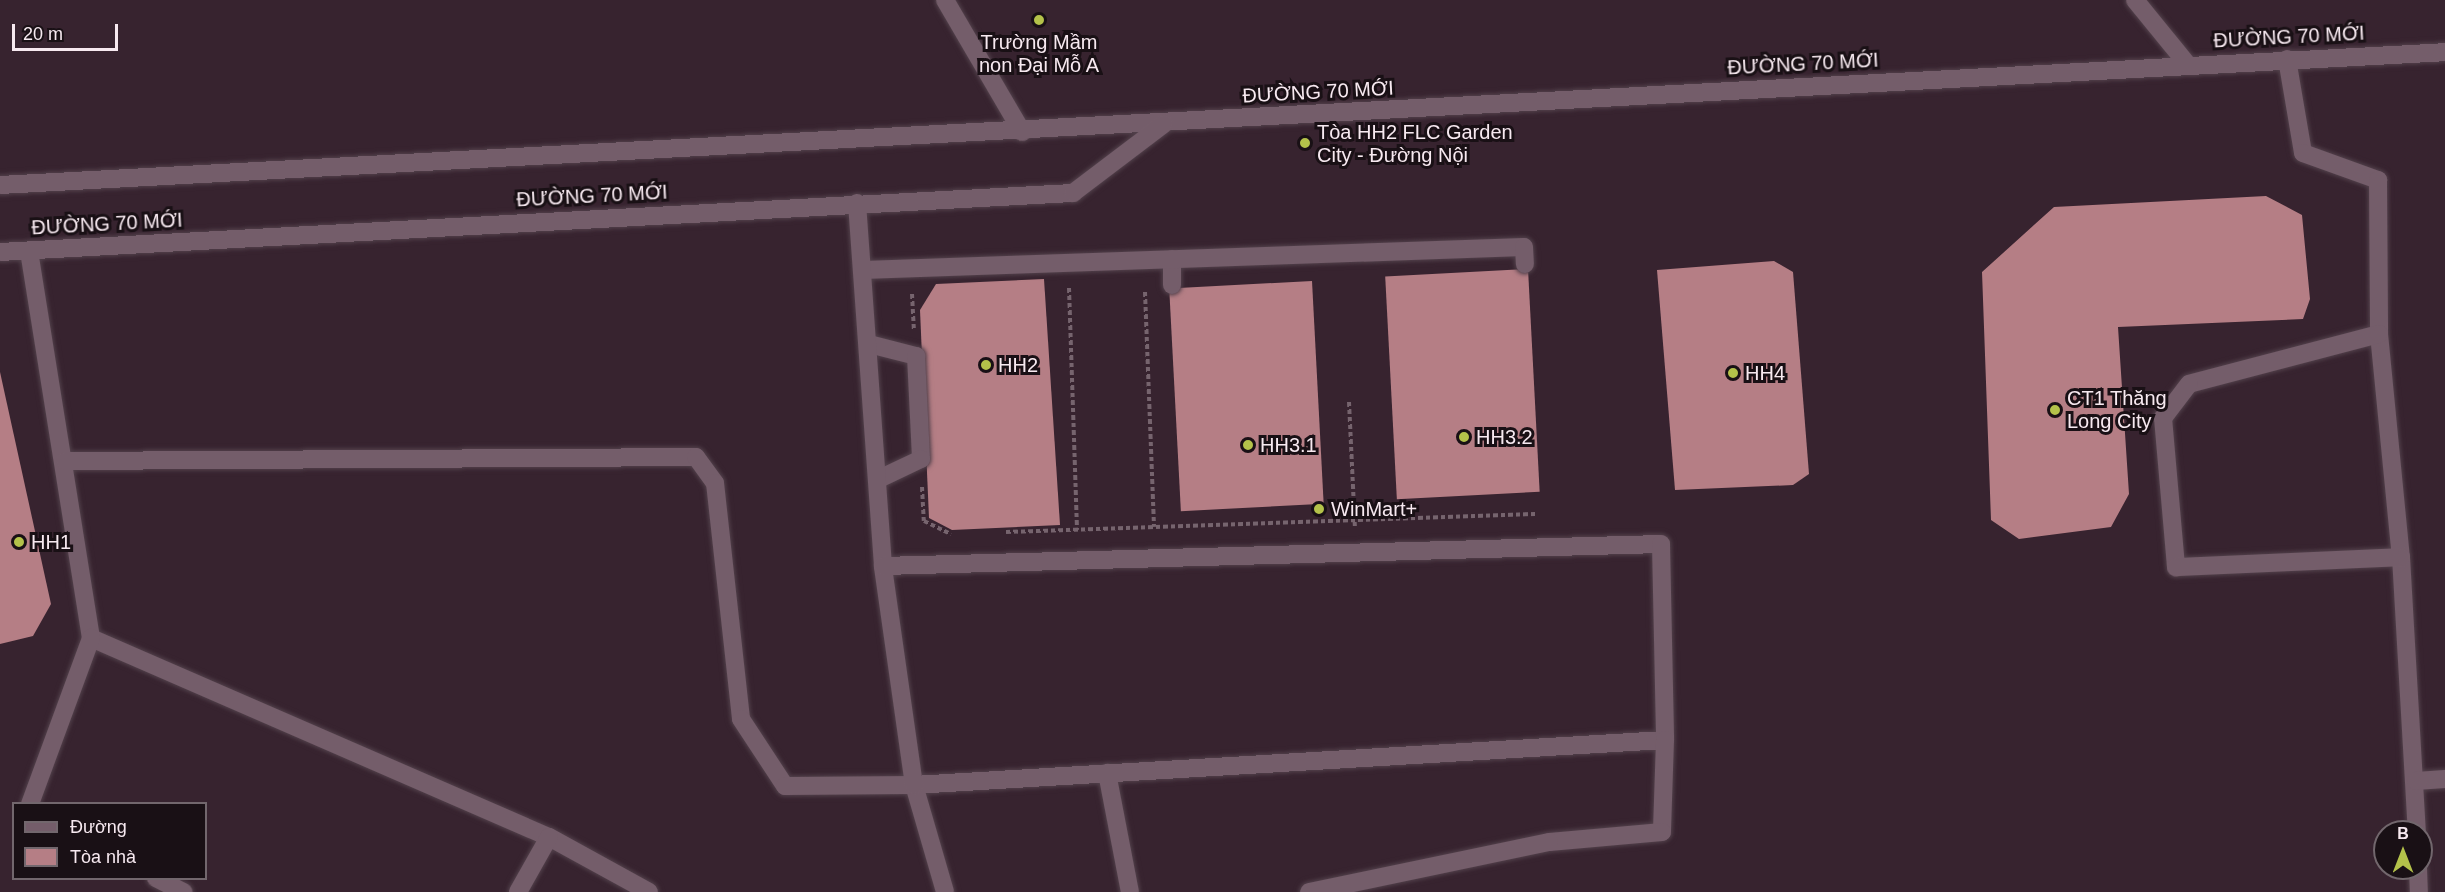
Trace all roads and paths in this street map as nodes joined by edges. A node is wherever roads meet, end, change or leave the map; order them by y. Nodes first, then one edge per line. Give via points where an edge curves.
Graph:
1 (945, 0) edge
2 (2135, 0) edge
3 (2445, 52) edge
4 (2288, 59) junction
5 (2188, 64) junction
6 (1164, 124) junction
7 (1022, 132) junction
8 (0, 185) edge
9 (856, 203) junction
10 (29, 251) junction
11 (0, 252) edge
12 (1172, 259) junction
13 (1143, 260) junction
14 (1068, 263) junction
15 (1525, 264) dead end
16 (911, 268) junction
17 (863, 270) junction
18 (1172, 285) dead end
19 (2379, 334) junction
20 (869, 345) junction
21 (916, 356) junction
22 (1349, 402) dead end
23 (921, 459) junction
24 (65, 461) junction
25 (879, 478) junction
26 (1536, 514) dead end
27 (1355, 519) junction
28 (1154, 526) junction
29 (1077, 530) junction
30 (994, 533) dead end
31 (958, 534) dead end
32 (1356, 552) junction
33 (2401, 557) junction
34 (1155, 558) junction
35 (1078, 560) junction
36 (883, 566) junction
37 (91, 638) junction
38 (1665, 740) junction
39 (1107, 773) junction
40 (2445, 779) edge
41 (2416, 781) junction
42 (914, 785) junction
43 (31, 802) edge
44 (2417, 820) edge
45 (549, 837) junction
46 (158, 880) edge
47 (184, 892) edge
48 (518, 892) edge
49 (649, 892) edge
50 (945, 892) edge
51 (1130, 892) edge
52 (1309, 892) edge

1 - 7 street
2 - 5 street
3 - 4 street, ĐƯỜNG 70 MỚI
4 - 5 street, ĐƯỜNG 70 MỚI
4 - 19 street via 2303,153 2378,180
5 - 6 street, ĐƯỜNG 70 MỚI
6 - 7 street, ĐƯỜNG 70 MỚI
6 - 9 street, ĐƯỜNG 70 MỚI via 1073,193
7 - 8 street, ĐƯỜNG 70 MỚI
9 - 10 street, ĐƯỜNG 70 MỚI
9 - 17 street
10 - 11 street, ĐƯỜNG 70 MỚI
10 - 24 street
12 - 13 street
12 - 15 street via 1524,247
12 - 18 street
13 - 14 street
13 - 28 path
14 - 16 street via 1036,270
14 - 29 path
16 - 17 street
16 - 21 path
17 - 20 street
19 - 33 street
19 - 33 street via 2189,384 2163,418 2176,567
20 - 21 street
20 - 25 street
21 - 23 street
22 - 27 path
23 - 25 street
23 - 31 path via 924,521 946,534
24 - 37 street
24 - 42 street via 696,457 715,483 741,719 785,786
25 - 36 street
26 - 27 path
27 - 28 path
27 - 32 path
28 - 29 path
28 - 34 path
29 - 30 path
29 - 35 path
32 - 34 street
32 - 38 street via 1661,544
33 - 41 street
34 - 35 street
35 - 36 street
36 - 42 street
37 - 43 street
37 - 45 street
38 - 39 street
38 - 52 street via 1662,832 1549,842
39 - 42 street
39 - 51 street
40 - 41 street
41 - 44 street
42 - 50 street
45 - 48 street
45 - 49 street
46 - 47 street

